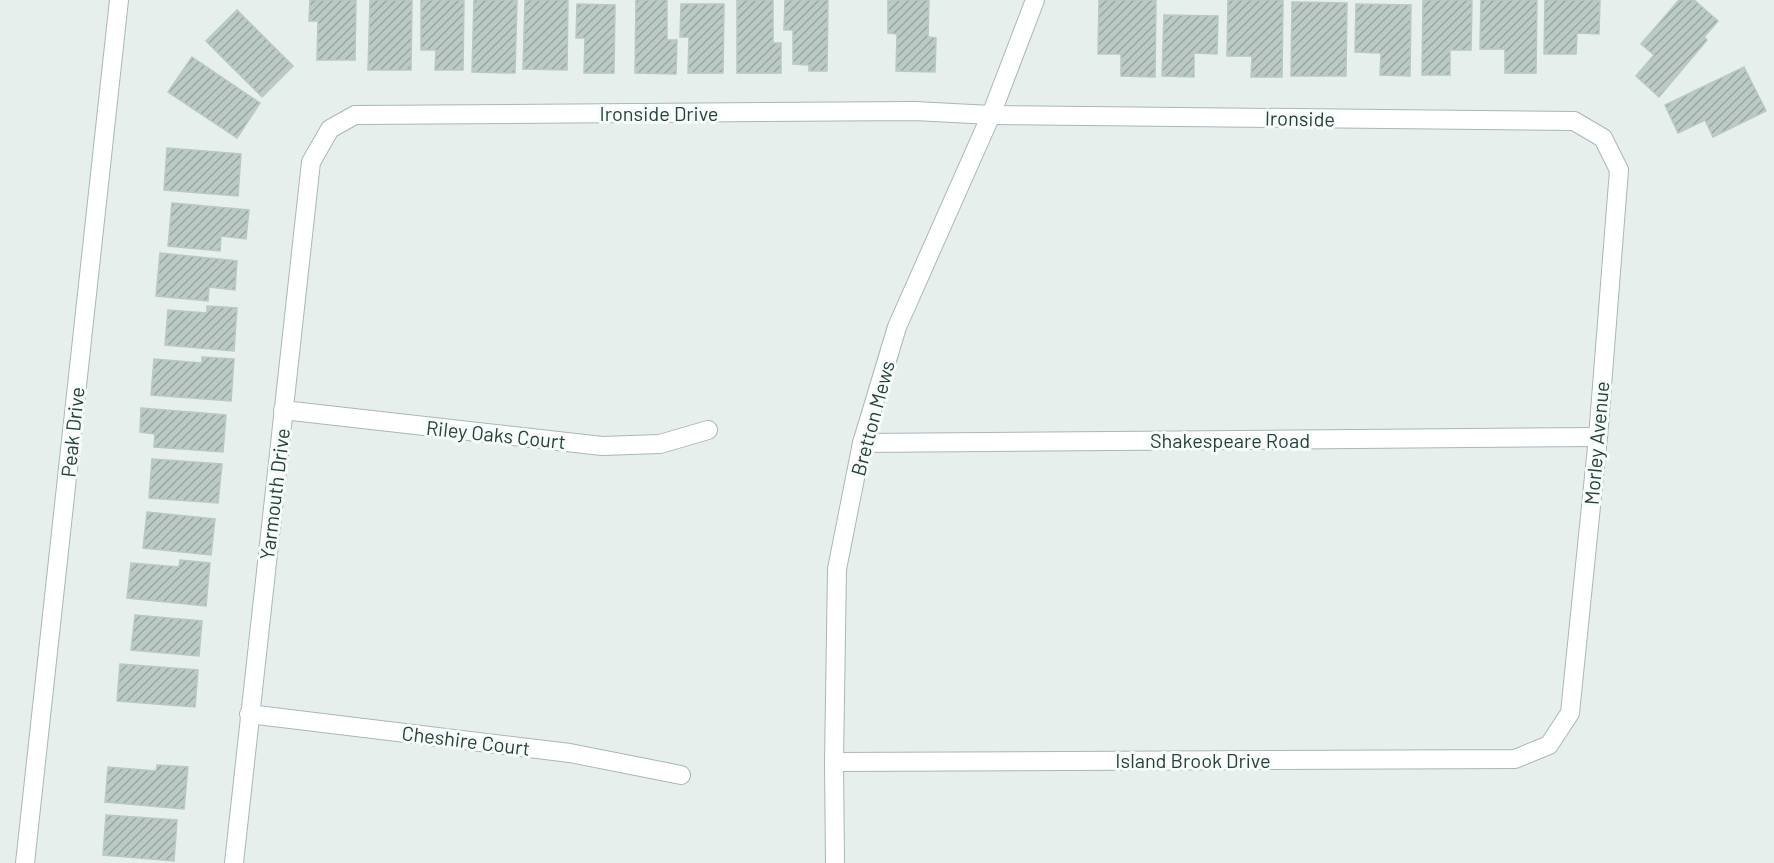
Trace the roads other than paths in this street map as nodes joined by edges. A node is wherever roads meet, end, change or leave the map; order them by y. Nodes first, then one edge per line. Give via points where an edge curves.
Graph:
1 (119, 0) edge
2 (1035, 0) edge
3 (991, 115) junction
4 (330, 129) joint
5 (1603, 138) joint
6 (283, 410) junction
7 (708, 430) dead end
8 (1598, 437) junction
9 (862, 442) junction
10 (249, 714) junction
11 (1549, 745) joint
12 (834, 762) junction
13 (681, 775) dead end
14 (24, 863) edge
15 (234, 863) edge
16 (835, 863) edge

1 - 14 street, Peak Drive
2 - 3 street, Bretton Mews
3 - 4 street, Ironside Drive via 915,111 355,115
3 - 5 street, Ironside via 1574,121
3 - 9 street, Bretton Mews via 897,327
4 - 6 street, Yarmouth Drive via 311,162
5 - 8 street, Morley Avenue via 1619,170
6 - 7 street, Riley Oaks Court via 602,446 660,444
6 - 10 street, Yarmouth Drive
8 - 9 street, Shakespeare Road
8 - 11 street, Morley Avenue via 1570,713
9 - 12 street, Bretton Mews via 837,569
10 - 13 street, Cheshire Court via 570,753
10 - 15 street, Yarmouth Drive
11 - 12 street, Island Brook Drive via 1515,759
12 - 16 street, Bretton Mews

